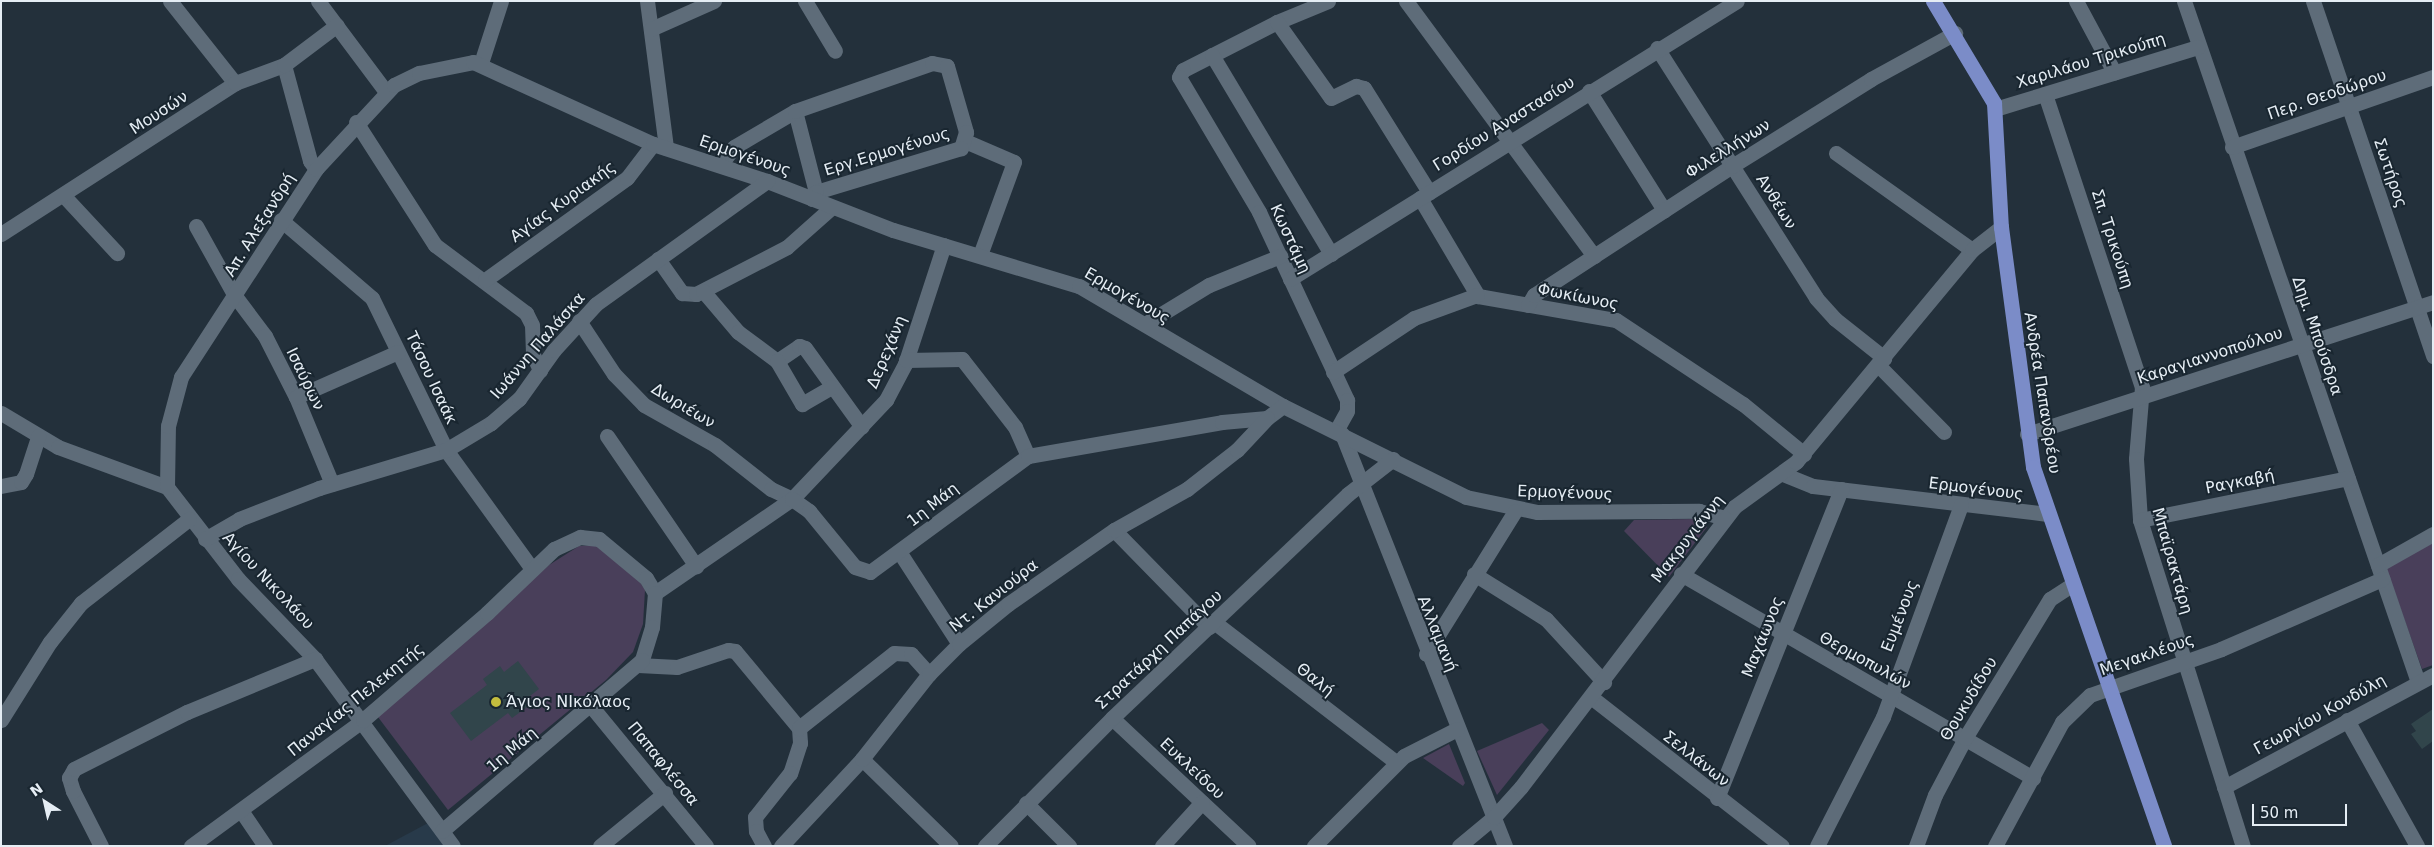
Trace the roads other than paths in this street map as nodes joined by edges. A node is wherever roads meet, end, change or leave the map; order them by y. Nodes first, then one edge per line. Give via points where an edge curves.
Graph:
1 (170, 1) edge
2 (318, 1) edge
3 (501, 1) edge
4 (647, 1) edge
5 (714, 1) edge
6 (805, 1) edge
7 (1328, 1) edge
8 (1406, 1) edge
9 (1737, 1) edge
10 (1933, 1) edge
11 (2076, 1) edge
12 (2184, 1) edge
13 (2313, 1) edge
14 (1277, 22) junction
15 (337, 25) junction
16 (652, 29) junction
17 (1955, 33) junction
18 (2198, 47) junction
19 (1656, 48) junction
20 (835, 51) dead end
21 (1212, 55) junction
22 (481, 64) junction
23 (284, 65) junction
24 (2114, 72) junction
25 (2433, 77) edge
26 (235, 83) junction
27 (1589, 91) junction
28 (386, 92) junction
29 (2045, 94) junction
30 (2349, 106) junction
31 (1995, 110) junction
32 (795, 111) junction
33 (356, 122) junction
34 (1511, 140) junction
35 (965, 141) junction
36 (659, 146) junction
37 (2232, 147) junction
38 (1836, 153) dead end
39 (720, 165) junction
40 (1732, 166) junction
41 (316, 169) junction
42 (767, 181) junction
43 (814, 195) junction
44 (1424, 195) junction
45 (64, 196) junction
46 (832, 207) junction
47 (1664, 210) junction
48 (281, 220) junction
49 (196, 226) dead end
50 (2002, 227) junction
51 (1, 234) edge
52 (944, 245) junction
53 (1972, 250) junction
54 (117, 253) dead end
55 (1331, 254) junction
56 (980, 255) junction
57 (1280, 256) junction
58 (1594, 256) junction
59 (658, 259) junction
60 (1290, 279) junction
61 (485, 280) junction
62 (703, 292) junction
63 (1477, 295) junction
64 (235, 296) junction
65 (2433, 302) edge
66 (1528, 305) junction
67 (2416, 308) junction
68 (579, 321) junction
69 (1145, 324) junction
70 (2302, 345) junction
71 (398, 352) junction
72 (2433, 356) edge
73 (906, 360) junction
74 (777, 361) junction
75 (1881, 361) junction
76 (540, 370) junction
77 (1333, 372) junction
78 (831, 387) junction
79 (2143, 396) junction
80 (296, 397) junction
81 (1283, 406) junction
82 (1, 412) edge
83 (1267, 418) junction
84 (862, 427) junction
85 (1339, 432) junction
86 (1944, 432) dead end
87 (2027, 434) junction
88 (38, 436) junction
89 (608, 436) dead end
90 (446, 450) junction
91 (1804, 454) junction
92 (1028, 456) junction
93 (1393, 459) junction
94 (1783, 474) junction
95 (2348, 478) junction
96 (1360, 483) junction
97 (332, 484) junction
98 (1, 486) edge
99 (167, 487) junction
100 (1841, 489) junction
101 (792, 499) junction
102 (1961, 505) junction
103 (1515, 511) junction
104 (2047, 514) junction
105 (1725, 518) junction
106 (190, 519) junction
107 (2140, 520) junction
108 (1114, 530) junction
109 (2433, 534) edge
110 (204, 539) junction
111 (900, 553) junction
112 (696, 566) junction
113 (532, 569) junction
114 (2380, 572) junction
115 (1474, 574) junction
116 (1681, 574) junction
117 (2073, 584) junction
118 (655, 593) junction
119 (1212, 624) junction
120 (1784, 633) junction
121 (959, 644) junction
122 (1426, 654) junction
123 (315, 659) junction
124 (2184, 662) junction
125 (638, 665) junction
126 (929, 674) junction
127 (2433, 675) edge
128 (1604, 682) junction
129 (2418, 682) junction
130 (2108, 686) junction
131 (1891, 696) junction
132 (1591, 698) junction
133 (591, 706) junction
134 (1112, 718) junction
135 (1, 720) edge
136 (363, 720) junction
137 (2347, 720) junction
138 (799, 728) junction
139 (1457, 729) junction
140 (1965, 738) junction
141 (862, 759) junction
142 (1396, 762) junction
143 (2033, 778) junction
144 (2224, 787) junction
145 (665, 793) junction
146 (1717, 798) junction
147 (1202, 802) junction
148 (1026, 803) junction
149 (242, 812) junction
150 (1494, 818) junction
151 (442, 831) junction
152 (101, 846) edge
153 (191, 846) edge
154 (265, 846) edge
155 (453, 846) edge
156 (600, 846) edge
157 (706, 846) edge
158 (764, 846) edge
159 (781, 846) edge
160 (951, 846) edge
161 (985, 846) edge
162 (1069, 846) edge
163 (1162, 846) edge
164 (1249, 846) edge
165 (1314, 846) edge
166 (1459, 846) edge
167 (1505, 846) edge
168 (1782, 846) edge
169 (1817, 846) edge
170 (1916, 846) edge
171 (1994, 846) edge
172 (2164, 846) edge
173 (2243, 846) edge
174 (2417, 846) edge

1 - 26 street
2 - 15 street
3 - 22 street
4 - 16 street
5 - 16 street
6 - 20 street
7 - 14 street
8 - 34 street
9 - 19 street, Γορδίου Αναστασίου
10 - 17 main road, Ανδρέα Παπανδρέου
11 - 24 street
12 - 18 street, Δημ. Μπούσδρα
13 - 30 street, Σωτήρος
14 - 21 street
14 - 44 street via 1331,98 1356,86 1364,88
15 - 23 street, Μουσών
15 - 28 street
16 - 36 street
17 - 31 main road, Ανδρέα Παπανδρέου via 1987,88
17 - 40 street, Φιλελλήνων via 1871,79
18 - 24 street, Χαριλάου Τρικούπη
18 - 37 street, Δημ. Μπούσδρα
19 - 27 street, Γορδίου Αναστασίου
19 - 40 street, Ανθέων
21 - 55 street
21 - 57 street, Κωστάμη via 1183,70 1179,77 1259,212
22 - 28 street, Απ. Αλεξανδρή via 458,63 419,73
22 - 36 street, Ερμογένους
23 - 26 street, Μουσών
23 - 41 street via 310,161
24 - 29 street, Χαριλάου Τρικούπη
25 - 30 street, Περ. Θεοδώρου
26 - 45 street, Μουσών
27 - 34 street, Γορδίου Αναστασίου
27 - 47 street
28 - 33 street, Απ. Αλεξανδρή
29 - 31 street, Χαριλάου Τρικούπη
29 - 79 street, Σπ. Τρικούπη
30 - 37 street, Περ. Θεοδώρου
30 - 67 street, Σωτήρος
31 - 50 main road, Ανδρέα Παπανδρέου
32 - 35 street, Εργ.Ερμογένους via 932,63 943,63 949,71
32 - 39 street, Εργ.Ερμογένους via 734,147
32 - 43 street, Εργ.Ερμογένους
33 - 41 street, Απ. Αλεξανδρή
33 - 61 street via 432,241
34 - 44 street, Γορδίου Αναστασίου
34 - 58 street
35 - 43 street, Εργ.Ερμογένους via 954,152
35 - 56 street via 1014,162
36 - 39 street, Ερμογένους
36 - 61 street, Αγίας Κυριακής via 627,178
37 - 70 street, Δημ. Μπούσδρα
38 - 53 street
39 - 42 street, Ερμογένους
40 - 47 street, Φιλελλήνων
40 - 75 street, Ανθέων via 1822,306
41 - 48 street, Απ. Αλεξανδρή
42 - 43 street, Ερμογένους
42 - 59 street, Ιωάννη Παλάσκα
43 - 46 street, Ερμογένους
44 - 55 street, Γορδίου Αναστασίου
44 - 63 street
45 - 51 street, Μουσών
45 - 54 street
46 - 52 street, Ερμογένους
46 - 62 street via 787,247
47 - 58 street, Φιλελλήνων
48 - 64 street, Απ. Αλεξανδρή
48 - 71 street, Τάσου Ισαάκ via 369,294
49 - 64 street, Ισαύρων
50 - 53 street, Μακρυγιάννη
50 - 87 main road, Ανδρέα Παπανδρέου
52 - 56 street, Ερμογένους
52 - 73 street, Δερεχάνη
53 - 75 street, Μακρυγιάννη
55 - 60 street, Γορδίου Αναστασίου
56 - 69 street, Ερμογένους via 1079,286
57 - 60 street, Κωστάμη
57 - 69 street via 1208,285
58 - 66 street, Φιλελλήνων via 1534,295
59 - 62 street via 684,294
59 - 68 street, Ιωάννη Παλάσκα
60 - 77 street, Κωστάμη
61 - 76 street via 528,317 532,355
62 - 74 street via 738,332
63 - 66 street, Φωκίωνος
63 - 77 street via 1414,318
64 - 80 street, Ισαύρων via 265,336
64 - 99 street, Απ. Αλεξανδρή via 189,363 175,393 168,426
65 - 67 street, Καραγιαννοπούλου
66 - 91 street, Φωκίωνος via 1621,323 1744,404
67 - 70 street, Καραγιαννοπούλου
67 - 72 street, Σωτήρος
68 - 76 street, Ιωάννη Παλάσκα
68 - 101 street, Δωριέων via 614,374 644,405 715,445 767,485
69 - 81 street, Ερμογένους
70 - 79 street, Καραγιαννοπούλου
70 - 95 street, Δημ. Μπούσδρα
71 - 80 street
71 - 90 street, Τάσου Ισαάκ
73 - 84 street, Δερεχάνη via 886,400
73 - 92 street via 962,359 1015,427
74 - 78 street via 800,346
74 - 78 street via 802,404
75 - 86 street, Ανθέων
75 - 91 street, Μακρυγιάννη
76 - 90 street, Ιωάννη Παλάσκα via 507,411
77 - 85 street, Κωστάμη via 1348,405
78 - 84 street
79 - 87 street, Καραγιαννοπούλου
79 - 107 street, Μπαϊρακτάρη via 2136,458
80 - 97 street, Ισαύρων
81 - 83 street
81 - 85 street, Ερμογένους
82 - 88 street
83 - 92 street, 1η Μάη via 1222,422
83 - 108 street, Ντ. Κανιούρα via 1237,450 1187,489
84 - 101 street, Δερεχάνη
85 - 93 street, Ερμογένους
85 - 96 street, Αλλαμανή
87 - 104 main road, Ανδρέα Παπανδρέου
88 - 98 street via 21,482
88 - 99 street via 66,450
89 - 112 street
90 - 97 street, Ιωάννη Παλάσκα
90 - 113 street, Τάσου Ισαάκ
91 - 94 street, Μακρυγιάννη
92 - 111 street, 1η Μάη
93 - 96 street, Στρατάρχη Παπάγου
93 - 103 street, Ερμογένους via 1466,497
94 - 100 street, Ερμογένους via 1813,486
94 - 105 street, Μακρυγιάννη via 1745,498
95 - 107 street, Ραγκαβή
95 - 114 street, Δημ. Μπούσδρα
96 - 119 street, Στρατάρχη Παπάγου
96 - 122 street, Αλλαμανή
97 - 110 street, Ιωάννη Παλάσκα via 238,519
99 - 106 street, Αγίου Νικολάου
100 - 102 street, Ερμογένους
100 - 120 street, Μαχάωνος
101 - 111 street, 1η Μάη via 809,511 860,570 874,570
101 - 112 street
102 - 104 street, Ερμογένους
102 - 131 street, Ευμένους
103 - 105 street, Ερμογένους via 1555,514 1698,511
103 - 115 street
104 - 117 main road, Ανδρέα Παπανδρέου
105 - 116 street, Μακρυγιάννη
106 - 110 street, Αγίου Νικολάου
106 - 135 street via 81,603 50,642
107 - 124 street, Μπαϊρακτάρη
108 - 119 street, Θαλή
108 - 121 street, Ντ. Κανιούρα via 1008,604
109 - 114 street, Μεγακλέους
110 - 123 street, Αγίου Νικολάου
111 - 121 street
112 - 118 street
113 - 118 street via 565,542 588,536 606,544 646,578
113 - 136 street, Παναγίας Πελεκητής via 487,614
114 - 124 street, Μεγακλέους
114 - 129 street, Δημ. Μπούσδρα
115 - 122 street
115 - 128 street via 1546,619
116 - 120 street, Θερμοπυλών
116 - 128 street, Μακρυγιάννη
117 - 130 main road, Ανδρέα Παπανδρέου
117 - 140 street, Θουκυδίδου via 2050,599
118 - 125 street, 1η Μάη via 648,642
119 - 134 street, Στρατάρχη Παπάγου
119 - 142 street, Θαλή
120 - 131 street, Θερμοπυλών
120 - 146 street, Μαχάωνος
121 - 126 street, Ντ. Κανιούρα
122 - 139 street, Αλλαμανή
123 - 136 street, Αγίου Νικολάου
123 - 152 street via 188,712 74,770 69,778 73,791
124 - 130 street, Μεγακλέους
124 - 144 street, Μπαϊρακτάρη
125 - 133 street, 1η Μάη
125 - 138 street via 677,667 728,650 735,651
126 - 138 street via 911,654 894,653
126 - 141 street, Ντ. Κανιούρα
127 - 129 street, Γεωργίου Κονδύλη
128 - 132 street, Μακρυγιάννη
129 - 137 street, Γεωργίου Κονδύλη
130 - 143 street, Μεγακλέους via 2086,698 2066,717
130 - 172 main road, Ανδρέα Παπανδρέου
131 - 140 street, Θερμοπυλών
131 - 169 street, Ευμένους
132 - 146 street, Σελλάνων
132 - 150 street, Μακρυγιάννη
133 - 145 street, Παπαφλέσσα
133 - 151 street, 1η Μάη
134 - 147 street, Ευκλείδου
134 - 148 street, Στρατάρχη Παπάγου
136 - 149 street, Παναγίας Πελεκητής
136 - 151 street, Αγίου Νικολάου
137 - 144 street, Γεωργίου Κονδύλη
137 - 174 street
138 - 158 street via 800,743 790,773 754,817 756,831
139 - 142 street
139 - 150 street, Αλλαμανή
140 - 143 street, Θερμοπυλών
140 - 170 street, Θουκυδίδου via 1935,795
141 - 159 street, Ντ. Κανιούρα
141 - 160 street
142 - 165 street
143 - 171 street, Μεγακλέους
144 - 173 street, Μπαϊρακτάρη
145 - 156 street
145 - 157 street, Παπαφλέσσα
146 - 168 street, Σελλάνων
147 - 163 street
147 - 164 street, Ευκλείδου
148 - 161 street, Στρατάρχη Παπάγου
148 - 162 street
149 - 153 street, Παναγίας Πελεκητής
149 - 154 street
150 - 166 street, Μακρυγιάννη
150 - 167 street, Αλλαμανή
151 - 155 street, Αγίου Νικολάου

